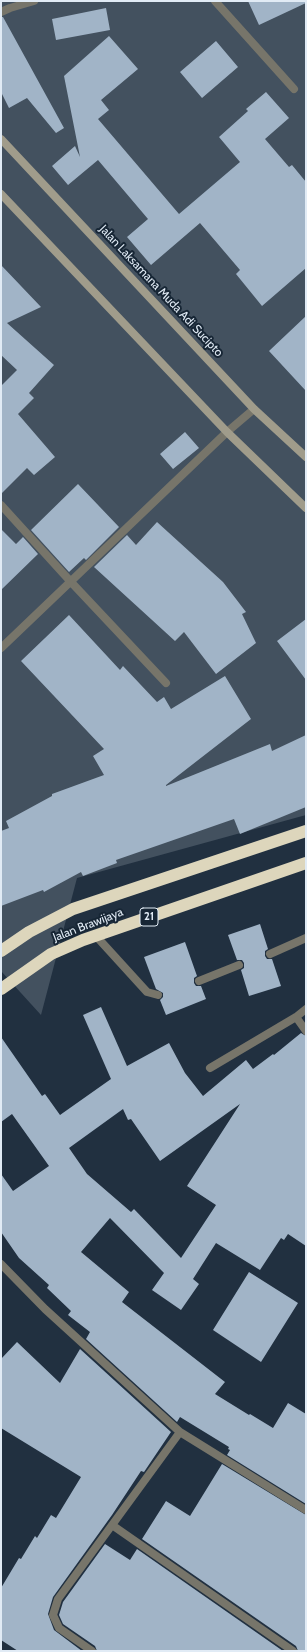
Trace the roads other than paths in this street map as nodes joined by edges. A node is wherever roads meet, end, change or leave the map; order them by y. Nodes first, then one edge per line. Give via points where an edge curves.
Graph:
1 (34, 1) edge
2 (215, 1) edge
3 (1, 12) edge
4 (294, 88) dead end
5 (1, 138) edge
6 (1, 194) edge
7 (254, 409) junction
8 (227, 432) junction
9 (306, 457) edge
10 (1, 505) edge
11 (306, 508) edge
12 (71, 582) junction
13 (1, 648) edge
14 (166, 683) dead end
15 (306, 831) edge
16 (306, 863) edge
17 (96, 936) junction
18 (306, 938) edge
19 (1, 951) edge
20 (270, 954) dead end
21 (239, 964) dead end
22 (199, 981) dead end
23 (1, 990) edge
24 (158, 995) dead end
25 (306, 1009) edge
26 (296, 1017) junction
27 (306, 1031) edge
28 (210, 1068) dead end
29 (1, 1264) edge
30 (180, 1432) junction
31 (306, 1510) edge
32 (112, 1525) junction
33 (92, 1651) edge
34 (292, 1651) edge

1 - 3 street
2 - 4 street
5 - 7 main road, Jalan Laksamana Muda Adi Sucipto
6 - 8 main road
7 - 8 street
7 - 9 main road, Jalan Laksamana Muda Adi Sucipto
8 - 11 main road
8 - 12 street
10 - 12 street
12 - 13 street
12 - 14 street
15 - 19 highway, Jalan Brawijaya via 73,909 29,932
16 - 17 highway, Jalan Brawijaya / 21
17 - 23 highway, Jalan Brawijaya / 21 via 51,954
17 - 24 street via 147,992
18 - 20 street
21 - 22 street
25 - 26 street
26 - 27 street
26 - 28 street
29 - 30 street via 46,1310
30 - 31 street
30 - 32 street
32 - 33 street via 58,1599 53,1615 59,1628
32 - 34 street

